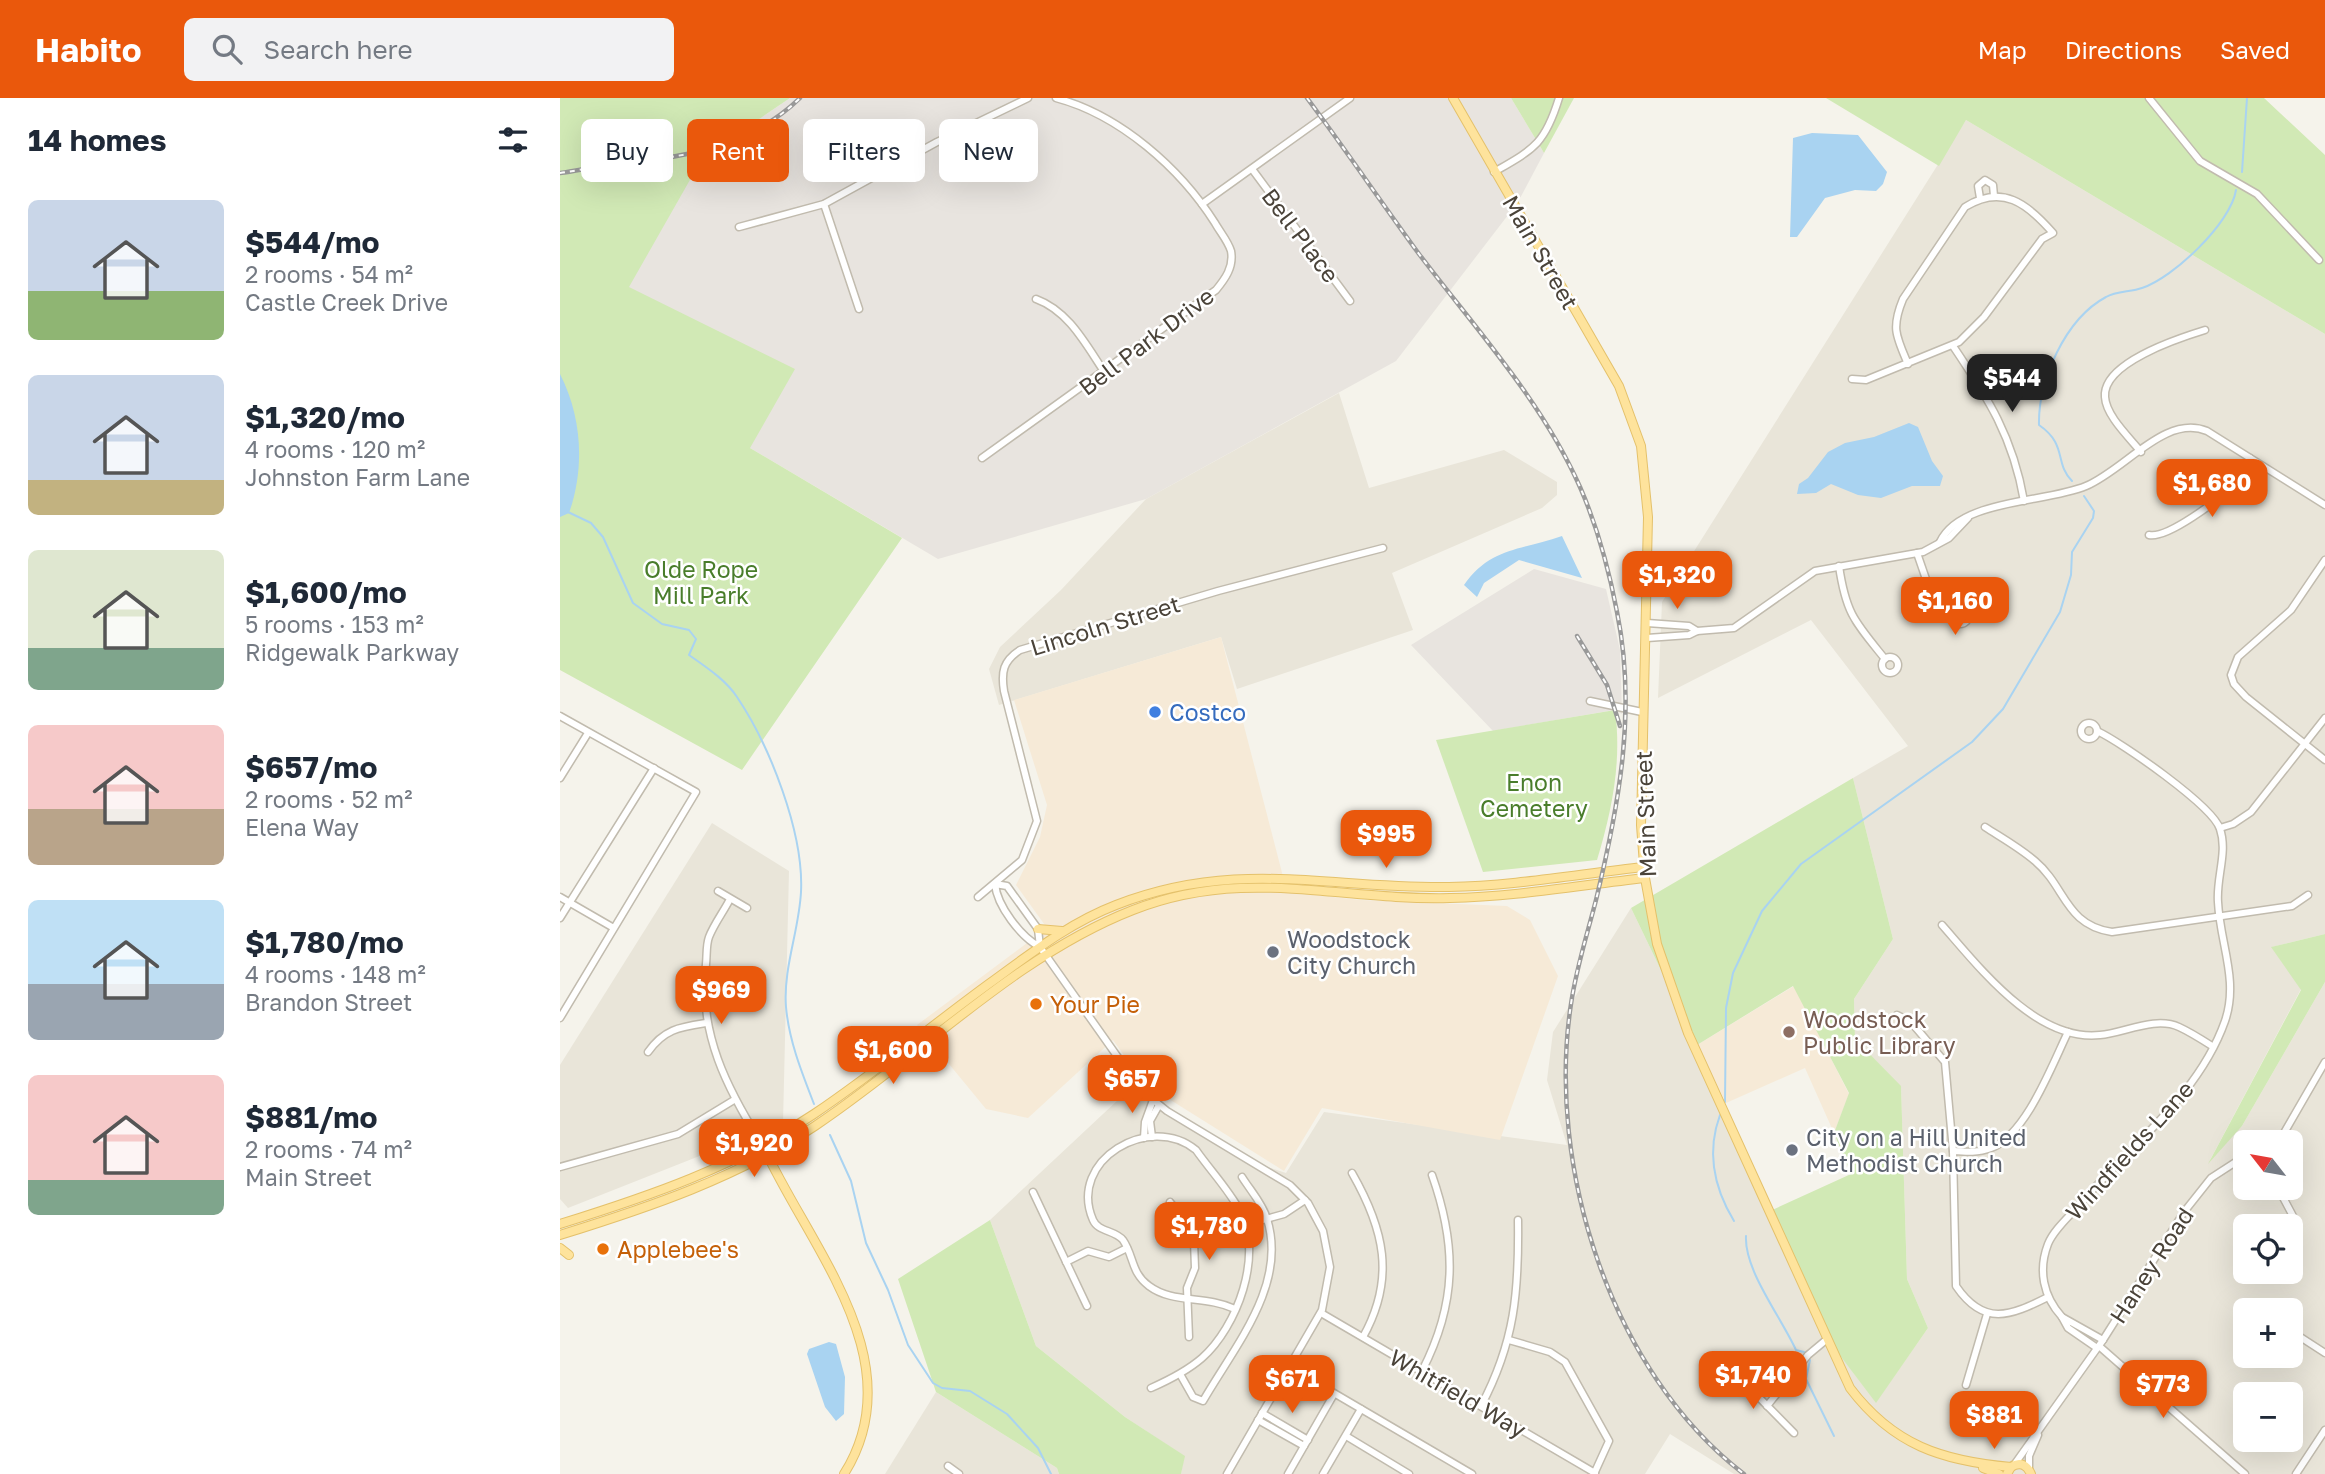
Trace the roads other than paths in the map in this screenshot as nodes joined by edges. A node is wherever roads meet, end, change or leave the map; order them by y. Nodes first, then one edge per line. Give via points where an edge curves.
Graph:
1 (1028, 98) edge
2 (1056, 98) edge
3 (1350, 98) edge
4 (1453, 98) edge
5 (1559, 98) edge
6 (2149, 98) edge
7 (1252, 169) junction
8 (1494, 172) junction
9 (1994, 196) junction
10 (1980, 198) junction
11 (824, 204) junction
12 (1202, 204) junction
13 (739, 227) dead end
14 (2319, 260) dead end
15 (1036, 299) dead end
16 (1350, 301) dead end
17 (859, 309) dead end
18 (2205, 330) dead end
19 (1953, 346) junction
20 (1908, 364) junction
21 (1105, 373) junction
22 (1852, 379) dead end
23 (2141, 452) junction
24 (982, 458) dead end
25 (2250, 458) junction
26 (2024, 501) junction
27 (2325, 505) edge
28 (2149, 535) dead end
29 (1383, 548) dead end
30 (1917, 553) junction
31 (2325, 560) edge
32 (1839, 566) junction
33 (1954, 610) dead end
34 (1647, 623) junction
35 (1698, 631) junction
36 (1647, 638) junction
37 (1885, 659) dead end
38 (1590, 701) dead end
39 (1643, 712) junction
40 (560, 716) edge
41 (2325, 718) edge
42 (2097, 731) dead end
43 (588, 733) junction
44 (2305, 744) junction
45 (2325, 760) edge
46 (654, 768) junction
47 (560, 778) edge
48 (1985, 827) dead end
49 (2220, 828) junction
50 (1644, 867) junction
51 (1645, 878) junction
52 (995, 884) junction
53 (718, 891) dead end
54 (2308, 895) dead end
55 (560, 897) edge
56 (978, 897) dead end
57 (730, 899) junction
58 (569, 902) junction
59 (747, 908) dead end
60 (2219, 917) junction
61 (560, 918) edge
62 (1942, 925) dead end
63 (612, 927) junction
64 (1038, 929) junction
65 (1065, 931) junction
66 (1040, 947) junction
67 (1045, 955) junction
68 (1897, 1015) dead end
69 (560, 1018) edge
70 (706, 1023) junction
71 (2068, 1032) junction
72 (2212, 1046) junction
73 (648, 1052) dead end
74 (2325, 1062) edge
75 (734, 1100) junction
76 (1156, 1103) junction
77 (2286, 1130) edge
78 (1148, 1138) junction
79 (763, 1146) junction
80 (1953, 1151) junction
81 (767, 1155) junction
82 (2233, 1164) edge
83 (560, 1167) edge
84 (1352, 1173) dead end
85 (1432, 1175) dead end
86 (1242, 1177) dead end
87 (1033, 1192) dead end
88 (1305, 1200) junction
89 (1170, 1202) dead end
90 (1267, 1219) junction
91 (1518, 1220) dead end
92 (560, 1224) edge
93 (1245, 1225) junction
94 (562, 1234) edge
95 (560, 1248) edge
96 (1127, 1248) junction
97 (569, 1255) dead end
98 (1066, 1262) junction
99 (2048, 1297) junction
100 (1188, 1298) junction
101 (1087, 1306) dead end
102 (1235, 1309) junction
103 (1321, 1312) junction
104 (1987, 1314) junction
105 (1189, 1336) dead end
106 (1363, 1337) junction
107 (2303, 1339) edge
108 (1509, 1340) junction
109 (1826, 1340) junction
110 (2100, 1345) junction
111 (2325, 1353) edge
112 (1732, 1370) dead end
113 (1422, 1371) junction
114 (1180, 1374) junction
115 (1310, 1379) dead end
116 (1966, 1385) dead end
117 (1151, 1388) dead end
118 (1334, 1394) junction
119 (1480, 1406) junction
120 (1767, 1406) junction
121 (1361, 1409) junction
122 (1260, 1416) junction
123 (2045, 1421) junction
124 (2325, 1430) edge
125 (1794, 1433) dead end
126 (1346, 1436) junction
127 (1306, 1443) junction
128 (1974, 1464) junction
129 (948, 1466) dead end
130 (2010, 1469) edge
131 (1594, 1473) edge
132 (2030, 1473) edge
133 (844, 1474) edge
134 (959, 1474) edge
135 (1227, 1474) edge
136 (1288, 1474) edge
137 (1323, 1474) edge
138 (1409, 1474) edge
139 (1471, 1474) edge
140 (1999, 1474) edge
141 (2245, 1474) edge
142 (2296, 1474) edge

1 - 11 street
2 - 12 street, Bell Park Drive via 1075,103 1143,144 1172,167
3 - 7 street
4 - 8 main road, Main Street
5 - 8 street via 1539,145
6 - 14 street via 2200,161 2257,194
7 - 12 street
7 - 16 street, Bell Place
8 - 34 main road, Main Street via 1619,386 1633,418 1646,471
9 - 10 street
9 - 10 street via 1993,185 1985,180 1978,186
9 - 19 street via 2024,205 2053,233 2042,239 1984,317
10 - 20 street via 1965,207 1903,299 1895,332
11 - 13 street
11 - 17 street
12 - 21 street, Bell Park Drive via 1231,253 1227,276 1216,290
15 - 21 street via 1053,305
18 - 23 street via 2145,354 2107,385 2108,407
19 - 20 street
19 - 26 street via 1998,414
20 - 22 street via 1866,380
21 - 24 street, Bell Park Drive
23 - 25 street via 2162,434 2190,426 2207,431
23 - 26 street via 2089,485
25 - 27 street
25 - 28 street via 2221,495 2164,535
26 - 30 street via 1969,517 1948,538
29 - 52 street, Lincoln Street via 1218,591 1011,656 1001,674 1037,821 1022,860
30 - 32 street
30 - 33 street via 1927,582
31 - 44 street via 2291,610 2238,657 2231,675 2245,697
32 - 35 street via 1809,575 1734,628
32 - 37 street via 1843,600
34 - 35 street via 1689,626
34 - 36 main road, Main Street
35 - 36 street
36 - 39 main road, Main Street
38 - 39 street
39 - 50 main road, Main Street
40 - 43 street
41 - 44 street
42 - 49 street via 2202,804
43 - 46 street
43 - 47 street
44 - 45 street
44 - 49 street via 2251,812
46 - 58 street
46 - 63 street via 695,792
48 - 60 street via 2037,862 2080,920 2096,930 2112,932
49 - 60 street, Windfields Lane
50 - 51 main road, Main Street
50 - 65 main road via 1451,887 1228,878 1147,894
51 - 67 main road via 1452,898 1286,886 1221,888 1134,909
51 - 109 main road, Main Street via 1657,944 1675,1000
52 - 56 street, Lincoln Street
52 - 64 street via 1007,886
52 - 66 street via 996,897 1030,942
53 - 57 street
54 - 60 street via 2292,906
55 - 58 street
57 - 59 street
57 - 70 street via 708,938
58 - 61 street
58 - 63 street
60 - 72 street, Windfields Lane via 2232,993
62 - 71 street via 1997,988 2020,1007
63 - 69 street
64 - 65 main road
64 - 66 street
65 - 66 main road
66 - 67 street
66 - 79 main road via 835,1099
67 - 76 street via 1127,1074
67 - 81 main road via 833,1113
68 - 80 street via 1911,1022 1945,1062
70 - 73 street via 659,1036
70 - 75 street
71 - 72 street via 2098,1036 2165,1023
71 - 80 street via 2042,1087 2007,1138 1993,1148
72 - 99 street, Windfields Lane via 2176,1103 2049,1241 2042,1267
74 - 77 street
75 - 79 street
75 - 83 street via 678,1134
76 - 78 street
76 - 88 street via 1281,1179
78 - 93 street via 1176,1139 1196,1150
78 - 96 street via 1115,1147 1103,1161 1089,1195 1098,1227 1116,1234
79 - 81 main road
79 - 92 main road via 677,1186
80 - 104 street via 1953,1277 1963,1297
81 - 94 main road via 672,1199
81 - 133 main road via 849,1312 866,1356 867,1420
82 - 110 street, Haney Road via 2211,1178 2184,1212
84 - 106 street via 1374,1215 1383,1257 1379,1298
85 - 113 street via 1447,1225 1451,1269 1443,1322
86 - 90 street
87 - 98 street
88 - 90 street
88 - 103 street via 1323,1231 1329,1257
89 - 100 street via 1194,1241 1195,1268
90 - 93 street
90 - 114 street via 1272,1266 1265,1294 1203,1401 1193,1397
91 - 108 street via 1519,1281
92 - 94 street
93 - 102 street via 1247,1280
95 - 97 main road
96 - 98 street via 1109,1257 1088,1251
96 - 100 street via 1136,1275 1147,1285 1161,1294
98 - 101 street
99 - 104 street via 2018,1312
99 - 110 street via 2062,1317
100 - 102 street via 1218,1301
100 - 105 street
102 - 114 street via 1204,1356
103 - 106 street, Whitfield Way
103 - 122 street
104 - 116 street
106 - 113 street, Whitfield Way
107 - 111 street
108 - 119 street
108 - 131 street via 1556,1355 1569,1367 1609,1441
109 - 120 street
109 - 128 main road, Main Street via 1850,1388 1882,1424 1925,1450
110 - 123 street, Haney Road
110 - 141 street
112 - 120 street
113 - 119 street, Whitfield Way
114 - 117 street
115 - 118 street
118 - 121 street
118 - 127 street
119 - 131 street, Whitfield Way
120 - 125 street
121 - 126 street
121 - 139 street
122 - 127 street
122 - 135 street
123 - 130 street, Haney Road
123 - 132 street, Haney Road via 2029,1455
124 - 142 street
126 - 137 street
126 - 138 street
127 - 136 street
128 - 130 main road, Main Street
128 - 140 main road, Main Street
129 - 134 street
130 - 132 main road, Main Street via 2023,1465

